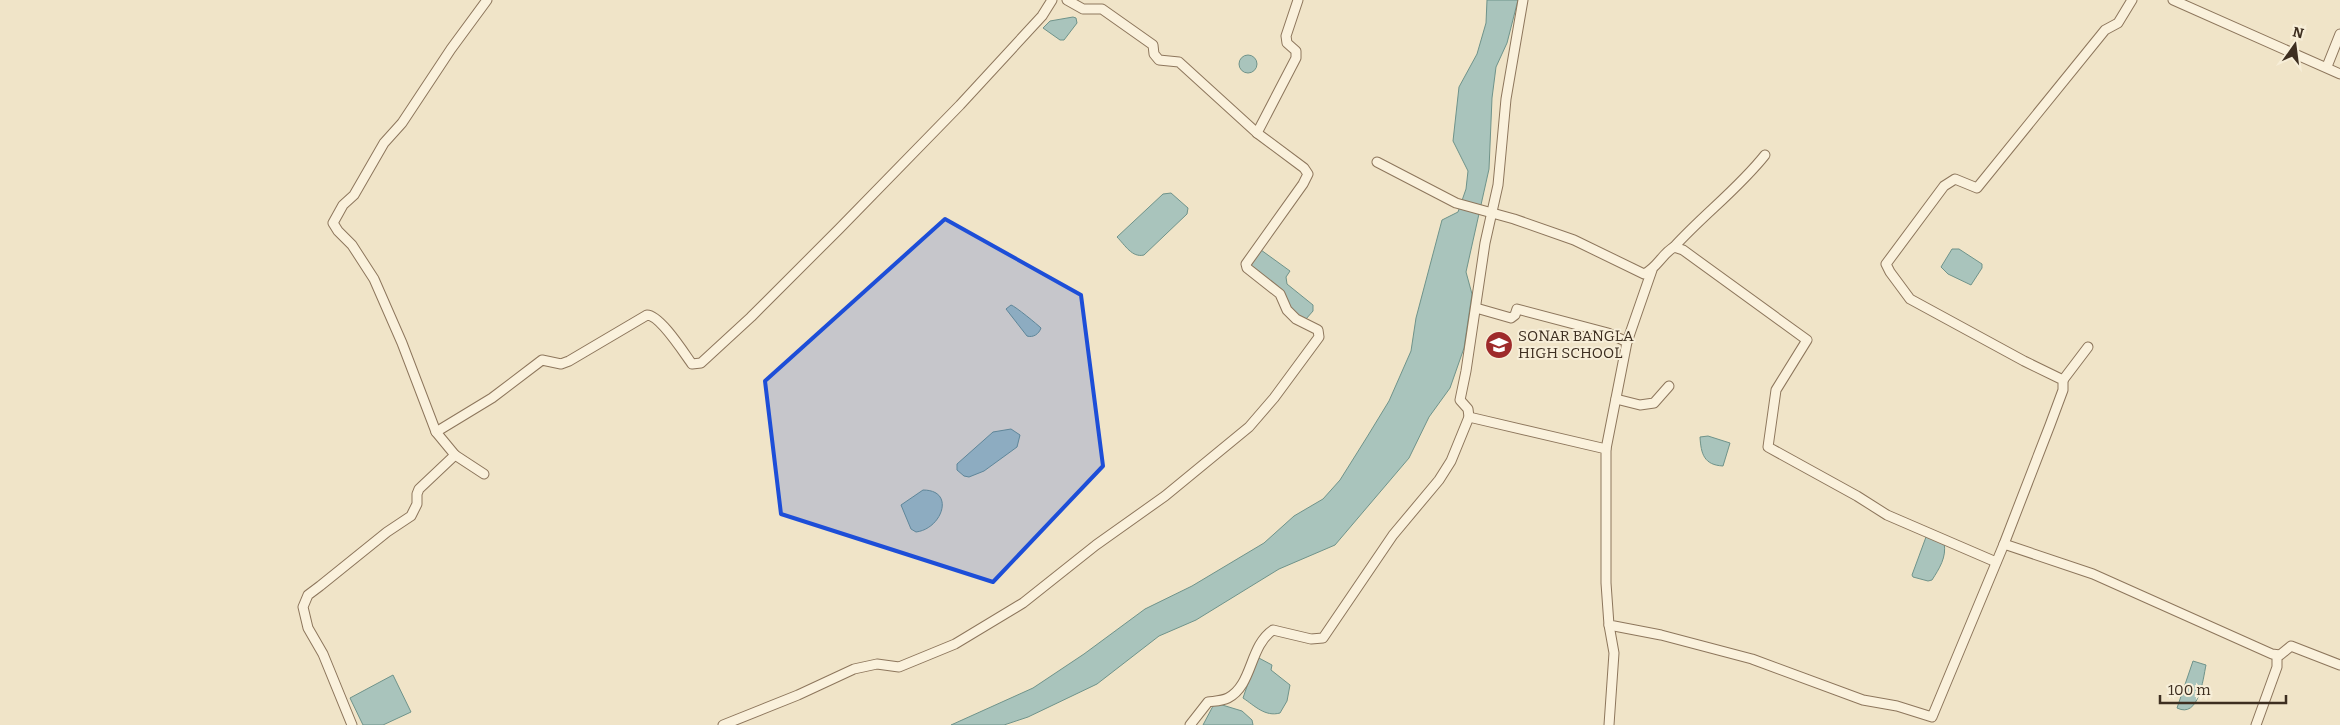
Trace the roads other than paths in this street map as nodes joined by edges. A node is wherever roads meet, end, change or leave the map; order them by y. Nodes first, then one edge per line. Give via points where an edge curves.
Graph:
1 (488, 0) edge
2 (1052, 0) edge
3 (1067, 0) edge
4 (1298, 0) edge
5 (1523, 0) edge
6 (2132, 0) edge
7 (2172, 0) edge
8 (2340, 34) edge
9 (2328, 64) dead end
10 (2340, 74) edge
11 (1257, 133) junction
12 (1765, 155) dead end
13 (1377, 162) dead end
14 (1489, 212) junction
15 (1674, 247) junction
16 (1652, 270) junction
17 (1476, 308) junction
18 (1627, 342) junction
19 (2088, 347) dead end
20 (2063, 380) junction
21 (1669, 386) dead end
22 (1616, 399) junction
23 (1469, 417) junction
24 (436, 432) junction
25 (1606, 449) junction
26 (455, 455) junction
27 (484, 474) dead end
28 (2004, 544) junction
29 (1996, 562) junction
30 (1609, 624) junction
31 (2277, 656) junction
32 (2340, 665) edge
33 (1931, 721) edge
34 (352, 725) edge
35 (723, 725) edge
36 (1190, 725) edge
37 (1609, 725) edge
38 (2256, 725) edge

1 - 24 street via 451,48 402,123 384,143 354,195 343,205 333,223 352,244 374,279
2 - 24 street via 1042,16 960,105 751,316 700,363 692,364 654,317 647,315 569,361 561,364 542,360 492,398
3 - 11 street via 1083,9 1102,10 1146,38 1153,44 1154,54 1159,60 1179,62
4 - 11 street via 1286,36 1287,43 1296,51 1296,58
5 - 14 street via 1506,99 1498,185
6 - 20 street via 2118,23 2105,30 1977,188 1955,179 1944,186 1886,264 1910,299
7 - 10 street
8 - 9 street
11 - 35 street via 1308,174 1246,264 1247,268 1280,294 1287,310 1296,319 1318,330 1319,337 1249,426 1165,496 1023,603 955,644 899,667 877,664 854,669
12 - 15 street via 1749,176
13 - 14 street via 1456,202
14 - 16 street via 1574,240 1644,274
14 - 17 street
15 - 16 street
15 - 29 street via 1683,250 1807,340 1776,390 1768,447 1887,515
16 - 18 street
17 - 18 street via 1511,318 1517,309
17 - 23 street via 1460,400 1468,409
18 - 22 street
19 - 20 street
20 - 28 street via 2063,390
21 - 22 street via 1654,404 1640,405
22 - 25 street
23 - 25 street
23 - 36 street via 1451,461 1439,480 1393,535 1324,638 1311,639 1273,630 1264,636 1257,648 1239,690 1226,699 1208,702
24 - 26 street
25 - 30 street
26 - 27 street
26 - 34 street via 419,489 411,516 312,590 305,601 303,607 308,628 323,654
28 - 29 street
28 - 31 street via 2094,574
29 - 33 street
30 - 33 street via 1743,656 1863,700 1897,706
30 - 37 street via 1614,653
31 - 32 street via 2290,646
31 - 38 street via 2277,667

